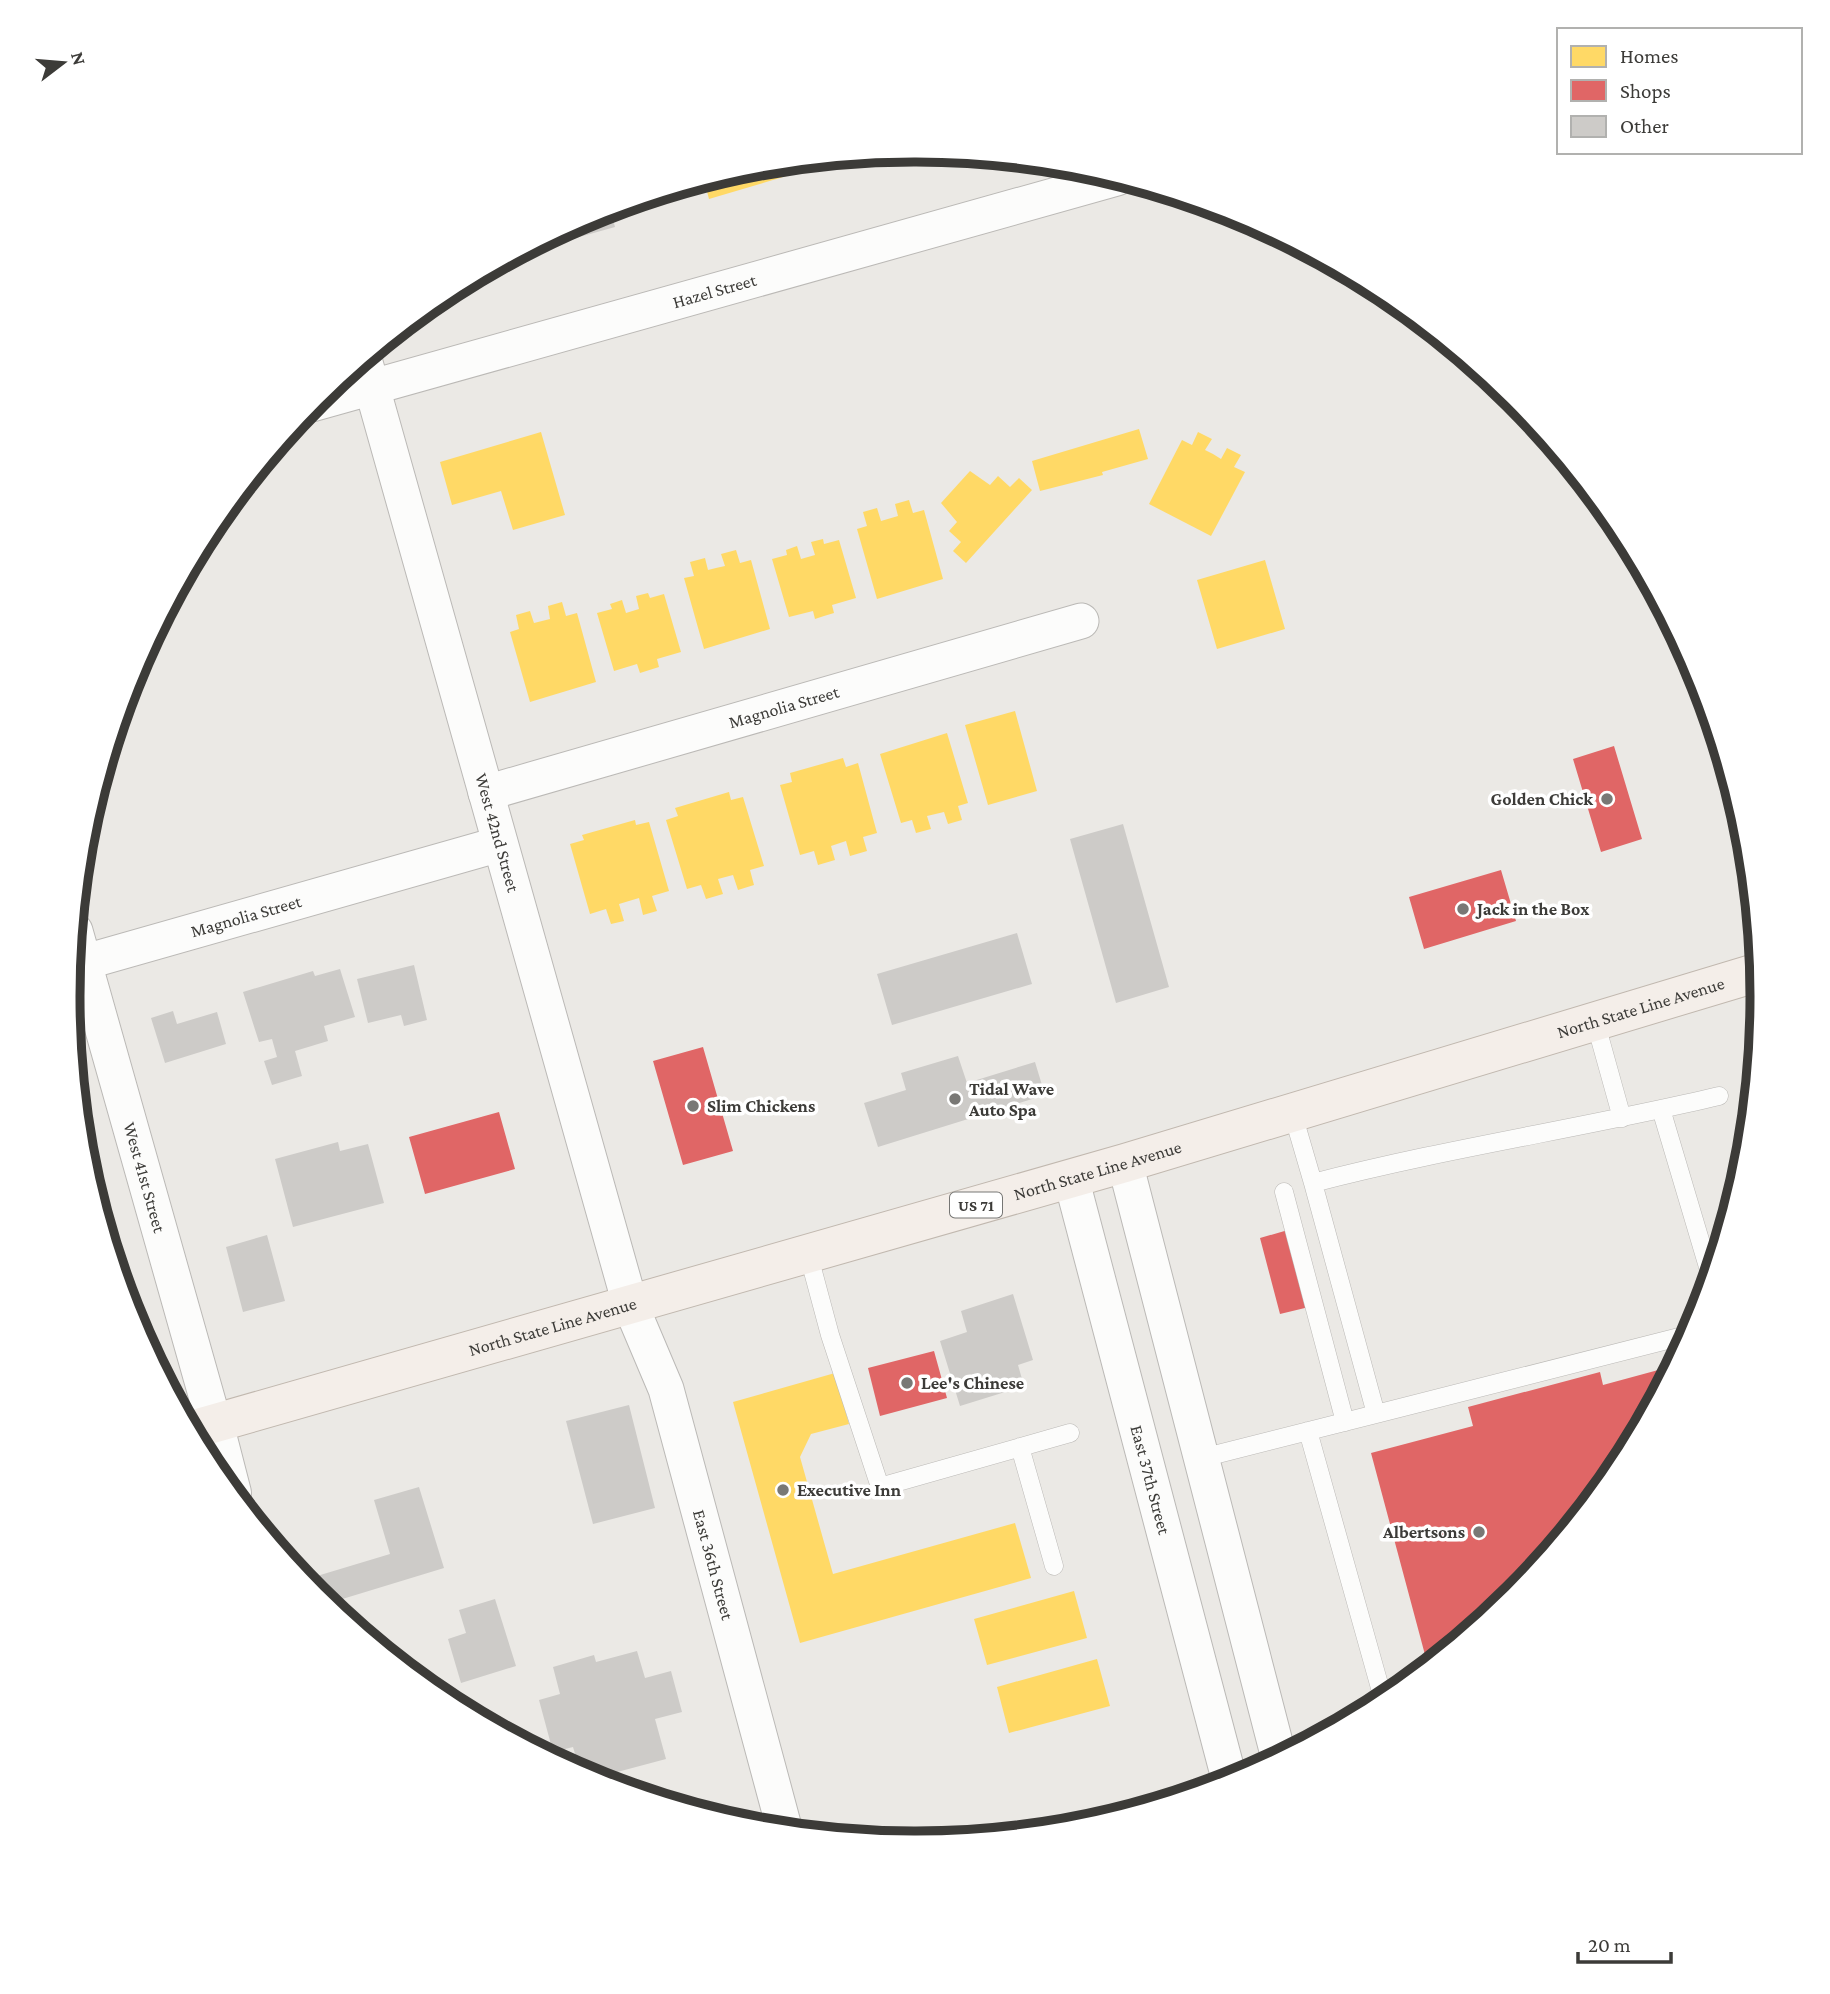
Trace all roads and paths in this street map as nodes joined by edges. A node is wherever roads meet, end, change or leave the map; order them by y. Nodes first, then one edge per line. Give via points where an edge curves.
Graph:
1 (1097, 183) edge
2 (368, 373) edge
3 (352, 382) edge
4 (1081, 621) dead end
5 (486, 793) junction
6 (500, 844) junction
7 (82, 952) edge
8 (81, 972) edge
9 (1749, 975) edge
10 (1595, 1021) junction
11 (1719, 1096) dead end
12 (1661, 1109) junction
13 (1292, 1111) junction
14 (1622, 1118) junction
15 (1125, 1163) junction
16 (1071, 1178) junction
17 (1312, 1184) junction
18 (1284, 1192) dead end
19 (808, 1253) junction
20 (1706, 1262) edge
21 (630, 1304) junction
22 (1676, 1338) edge
23 (1376, 1414) junction
24 (1345, 1422) junction
25 (202, 1427) edge
26 (1308, 1431) junction
27 (1070, 1433) dead end
28 (1020, 1447) junction
29 (1202, 1458) junction
30 (1054, 1566) dead end
31 (1381, 1690) edge
32 (1277, 1748) edge
33 (1227, 1771) edge
34 (782, 1820) edge

1 - 2 street, Hazel Street
2 - 3 street, Hazel Street
2 - 5 street, West 42nd Street
4 - 5 street, Magnolia Street
5 - 6 street, West 42nd Street
6 - 7 street, Magnolia Street
6 - 21 street, West 42nd Street
8 - 25 street, West 41st Street
9 - 10 main road, North State Line Avenue / US 71
10 - 13 main road, North State Line Avenue / US 71
10 - 14 lane
11 - 12 lane
12 - 14 lane
12 - 20 lane
13 - 15 main road, North State Line Avenue / US 71
13 - 17 lane
14 - 17 lane via 1395,1162
15 - 16 main road, North State Line Avenue / US 71
15 - 29 street
16 - 19 main road, North State Line Avenue / US 71
16 - 33 street, East 37th Street
17 - 23 lane
18 - 24 lane
19 - 21 main road, North State Line Avenue / US 71
19 - 28 lane via 880,1487
21 - 25 main road, North State Line Avenue / US 71
21 - 34 street, East 36th Street via 666,1389
22 - 23 lane
23 - 24 lane
24 - 26 lane
26 - 29 lane
26 - 31 lane
27 - 28 lane
28 - 30 lane
29 - 32 street

